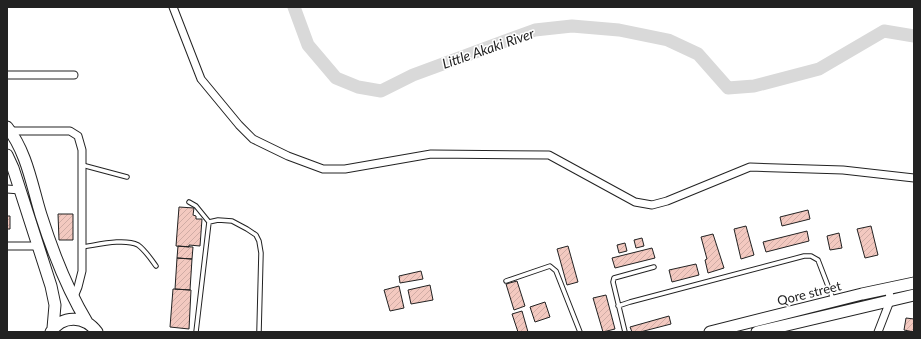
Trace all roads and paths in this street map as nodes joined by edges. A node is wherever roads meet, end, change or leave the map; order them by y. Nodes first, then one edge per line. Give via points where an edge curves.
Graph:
1 (173, 7) edge
2 (7, 75) edge
3 (74, 75) dead end
4 (9, 129) edge
5 (7, 155) edge
6 (82, 165) junction
7 (127, 177) dead end
8 (914, 178) edge
9 (7, 189) edge
10 (20, 190) junction
11 (189, 202) dead end
12 (209, 222) junction
13 (7, 246) edge
14 (39, 246) junction
15 (82, 247) junction
16 (156, 266) dead end
17 (654, 267) dead end
18 (506, 281) dead end
19 (914, 283) edge
20 (889, 288) junction
21 (914, 295) edge
22 (73, 299) junction
23 (890, 300) junction
24 (834, 302) junction
25 (618, 306) junction
26 (87, 322) junction
27 (52, 330) edge
28 (97, 332) edge
29 (196, 332) edge
30 (259, 332) edge
31 (580, 332) edge
32 (625, 332) edge
33 (710, 332) edge
34 (757, 332) edge
35 (878, 332) edge

1 - 8 street via 201,79 239,125 253,139 323,169 345,169 431,154 549,155 635,202 652,205 667,202 750,167 843,170
2 - 3 street
4 - 6 street via 70,131 78,136 82,150
4 - 22 main road via 25,161 51,244
5 - 10 main road
6 - 7 lane
6 - 15 street
9 - 10 street
10 - 14 main road
11 - 12 lane via 196,206
12 - 29 lane
12 - 30 lane via 232,221 256,235 259,241
13 - 14 street
14 - 27 main road via 55,305
15 - 16 lane via 118,242 138,245
15 - 22 street via 82,271
17 - 25 lane via 614,278
18 - 31 lane via 550,266 556,271
19 - 20 main road, Qore street
20 - 23 street
20 - 24 main road, Qore street
21 - 23 main road, Qore street
22 - 26 main road
23 - 34 main road, Qore street
23 - 35 street
24 - 25 lane via 818,260 812,256 804,256
24 - 33 main road, Qore street
25 - 32 lane
26 - 27 main road via 69,319 60,322
26 - 28 main road

